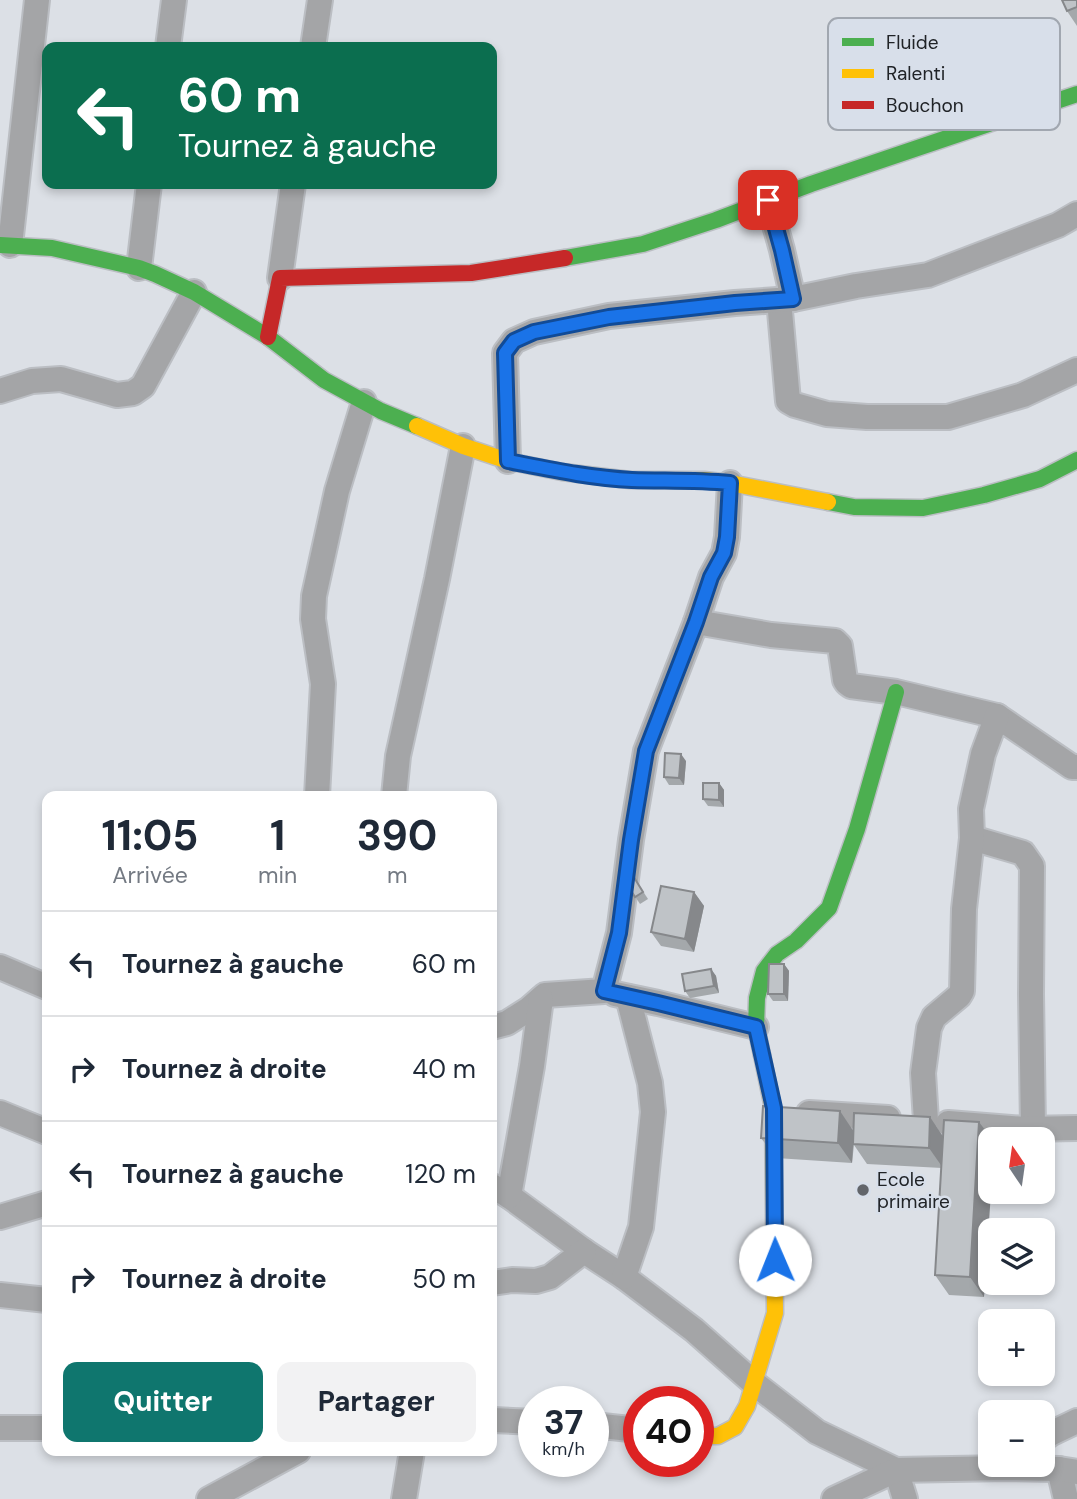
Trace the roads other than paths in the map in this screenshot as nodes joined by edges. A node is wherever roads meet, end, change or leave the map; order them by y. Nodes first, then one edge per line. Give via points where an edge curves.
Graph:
1 (37, 0) edge
2 (174, 0) edge
3 (320, 0) edge
4 (169, 42) edge
5 (314, 42) edge
6 (39, 62) edge
7 (1077, 94) edge
8 (1060, 100) edge
9 (969, 130) edge
10 (148, 189) edge
11 (292, 189) edge
12 (768, 200) junction
13 (1077, 214) edge
14 (5, 245) edge
15 (139, 268) junction
16 (280, 278) junction
17 (194, 292) junction
18 (786, 300) junction
19 (268, 337) junction
20 (1077, 370) edge
21 (0, 391) edge
22 (364, 402) junction
23 (463, 446) junction
24 (1077, 460) edge
25 (508, 461) junction
26 (730, 483) junction
27 (696, 622) junction
28 (896, 692) junction
29 (996, 716) junction
30 (1077, 767) edge
31 (317, 791) edge
32 (394, 791) edge
33 (972, 838) junction
34 (0, 967) edge
35 (42, 985) edge
36 (616, 994) junction
37 (541, 999) junction
38 (497, 1026) edge
39 (756, 1027) junction
40 (774, 1108) junction
41 (0, 1113) edge
42 (926, 1121) junction
43 (1006, 1127) edge
44 (1033, 1127) edge
45 (1055, 1128) edge
46 (1077, 1128) edge
47 (42, 1130) edge
48 (500, 1191) edge
49 (42, 1204) edge
50 (0, 1217) edge
51 (584, 1251) junction
52 (624, 1277) junction
53 (497, 1282) edge
54 (0, 1295) edge
55 (42, 1299) edge
56 (755, 1384) junction
57 (497, 1420) edge
58 (518, 1421) edge
59 (1077, 1421) edge
60 (0, 1428) edge
61 (42, 1428) edge
62 (1055, 1432) edge
63 (714, 1436) edge
64 (411, 1456) edge
65 (277, 1457) edge
66 (978, 1467) edge
67 (896, 1470) junction
68 (1068, 1470) edge
69 (209, 1499) edge
70 (404, 1499) edge
71 (834, 1499) edge
72 (905, 1499) edge
73 (1066, 1499) edge

1 - 6 street
2 - 4 street
3 - 5 street
6 - 14 street
7 - 8 street
9 - 12 street
10 - 15 street
11 - 16 street
12 - 16 street via 642,244 526,265 471,273
12 - 18 street via 782,250
13 - 18 street via 928,275
14 - 15 street via 52,248
15 - 17 street
16 - 19 street
17 - 19 street
17 - 21 street via 143,386 134,393 117,395 61,379 32,381
18 - 20 street via 788,401 827,414 948,417 1023,396
18 - 25 street via 609,317 534,332 514,341 505,353
19 - 22 street via 324,380
22 - 23 street
22 - 31 street via 337,491 314,596 323,684
23 - 25 street
23 - 32 street
24 - 26 street via 1041,478 923,508 854,507
25 - 26 street via 630,480
26 - 27 street via 724,553
27 - 28 street via 835,641 847,684
27 - 36 street via 646,751 619,933
28 - 29 street
28 - 39 street via 829,908 764,971
29 - 30 street
29 - 33 street via 971,809
33 - 42 street via 961,991 929,1028 923,1073
33 - 44 street via 1023,853 1032,866
34 - 35 street
36 - 37 street via 550,994
36 - 39 street
36 - 52 street via 650,1083 653,1112 642,1227
37 - 38 street
37 - 48 street via 532,1066
39 - 40 street
40 - 42 street
40 - 56 street via 775,1313
41 - 47 street
42 - 43 street
45 - 46 street
48 - 51 street
49 - 50 street
51 - 52 street
51 - 53 street via 550,1277
52 - 56 street
54 - 55 street
56 - 63 street via 735,1427
56 - 67 street via 817,1432
57 - 58 street
59 - 62 street
60 - 61 street
64 - 70 street
65 - 69 street
66 - 67 street
67 - 71 street
67 - 72 street
68 - 73 street

